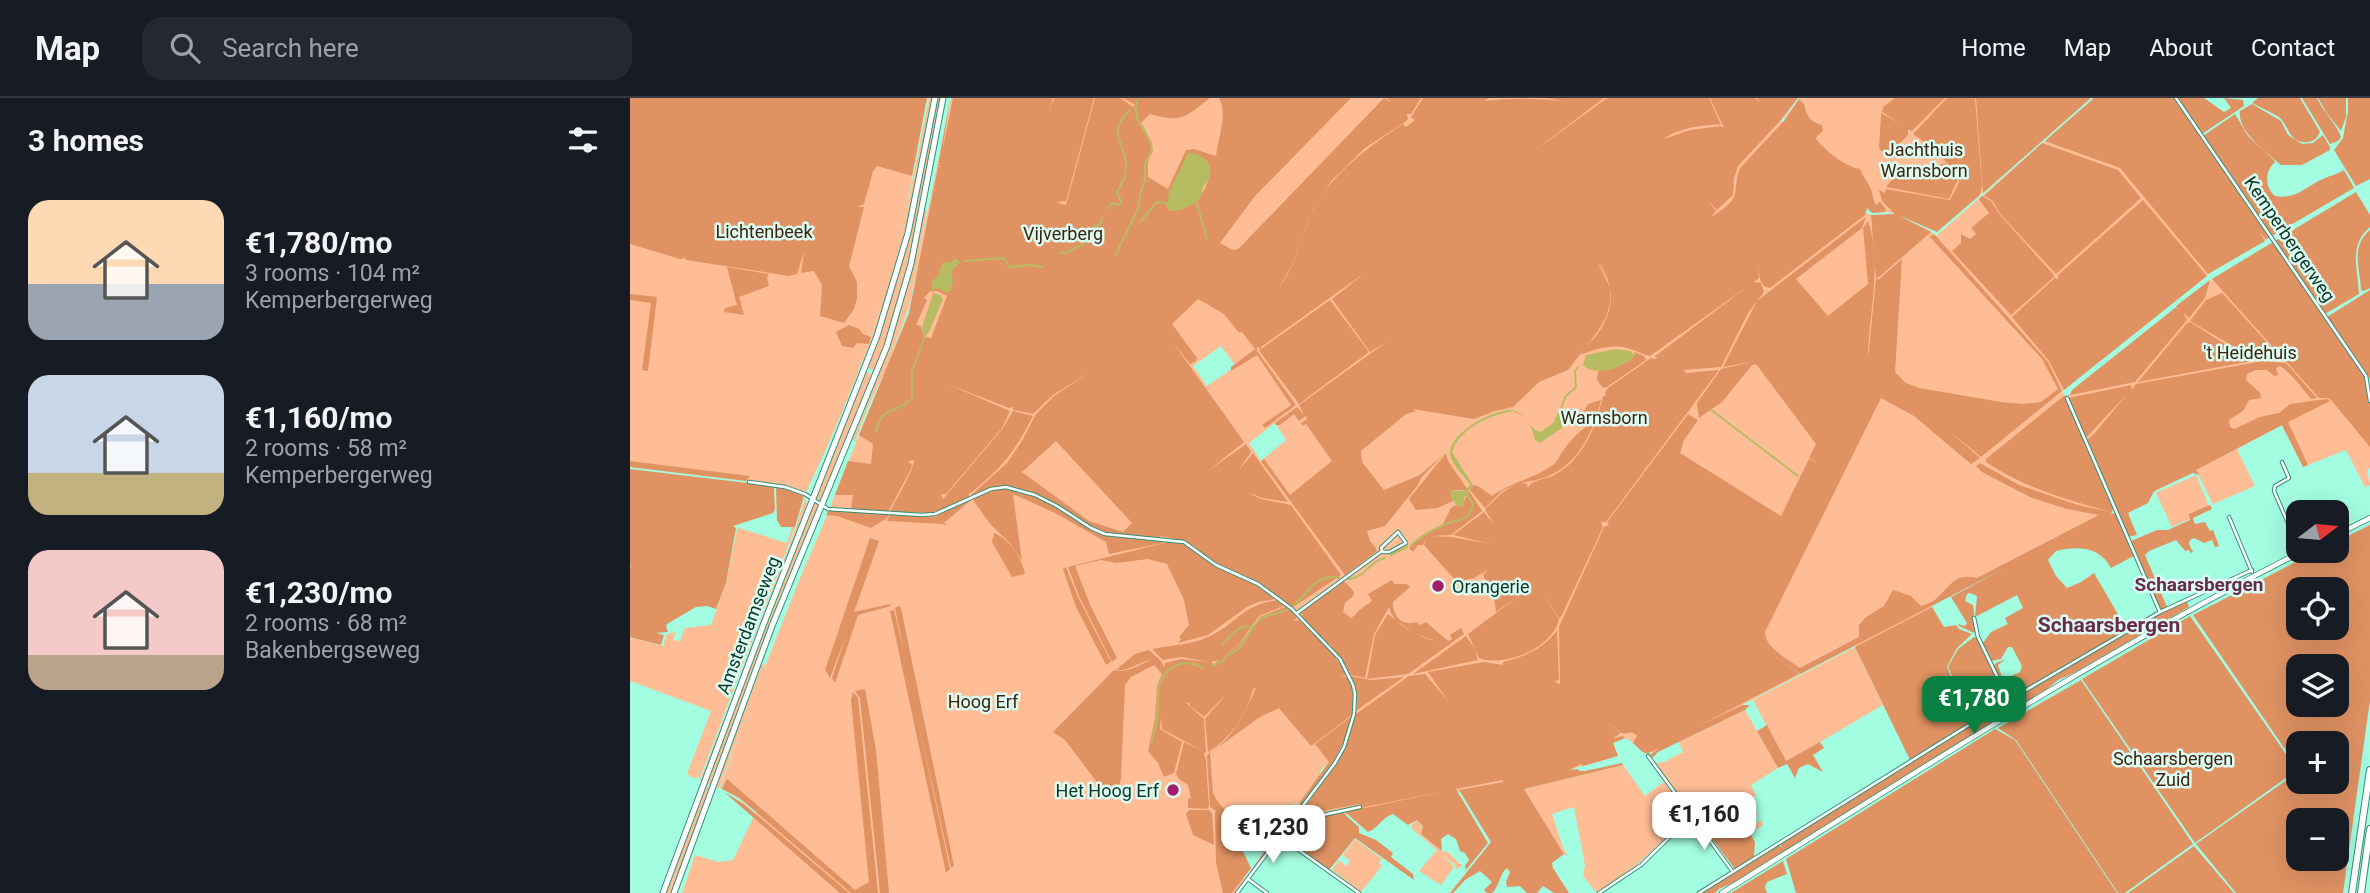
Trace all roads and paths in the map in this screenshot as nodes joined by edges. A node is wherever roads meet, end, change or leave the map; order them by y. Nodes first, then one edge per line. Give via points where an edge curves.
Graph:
1 (935, 98) edge
2 (943, 98) edge
3 (2176, 98) edge
4 (865, 369) junction
5 (877, 374) junction
6 (2067, 398) dead end
7 (2370, 401) edge
8 (2282, 462) dead end
9 (749, 482) dead end
10 (812, 499) junction
11 (822, 505) junction
12 (2229, 517) dead end
13 (2286, 518) edge
14 (2370, 518) edge
15 (2349, 528) edge
16 (1382, 551) junction
17 (2286, 559) edge
18 (2253, 573) junction
19 (2189, 599) junction
20 (2193, 607) junction
21 (2160, 612) junction
22 (1297, 613) junction
23 (1974, 618) dead end
24 (2009, 700) junction
25 (1648, 756) dead end
26 (2370, 770) edge
27 (1360, 807) dead end
28 (1301, 810) junction
29 (1305, 818) junction
30 (1694, 819) junction
31 (1293, 821) junction
32 (2370, 829) edge
33 (1280, 837) junction
34 (1733, 872) junction
35 (1248, 879) junction
36 (663, 893) edge
37 (674, 893) edge
38 (1237, 893) edge
39 (1267, 893) edge
40 (1359, 893) edge
41 (1599, 893) edge
42 (1699, 893) edge
43 (1721, 893) edge
44 (2352, 893) edge
45 (2361, 893) edge

1 - 4 main road, Amsterdamseweg via 905,243
2 - 5 main road, Amsterdamseweg via 911,264
3 - 7 street, Kemperbergerweg via 2365,376
4 - 5 street
4 - 10 main road, Amsterdamseweg
5 - 11 main road, Amsterdamseweg
6 - 21 street
8 - 13 street via 2289,478 2274,491
9 - 10 street via 785,487
10 - 11 street
10 - 36 main road, Amsterdamseweg
11 - 22 street via 932,515 979,493 1012,488 1046,500 1105,534 1184,542 1216,565 1258,584
11 - 37 main road, Amsterdamseweg via 772,626
12 - 18 street
14 - 15 main road
16 - 16 street via 1387,553 1406,542 1398,532
16 - 22 street
17 - 18 main road
18 - 19 street
18 - 20 main road
19 - 20 street
19 - 21 street
20 - 43 main road via 1991,725
21 - 24 street
22 - 28 street via 1340,659 1355,694 1344,747
23 - 24 street via 1978,637
24 - 34 street
25 - 30 street
26 - 44 highway
27 - 29 street
28 - 29 street
28 - 31 street
29 - 31 street
30 - 34 street
30 - 41 street via 1641,865
31 - 33 street
32 - 45 highway
33 - 35 street
33 - 40 street
34 - 42 street
35 - 38 street
35 - 39 street

